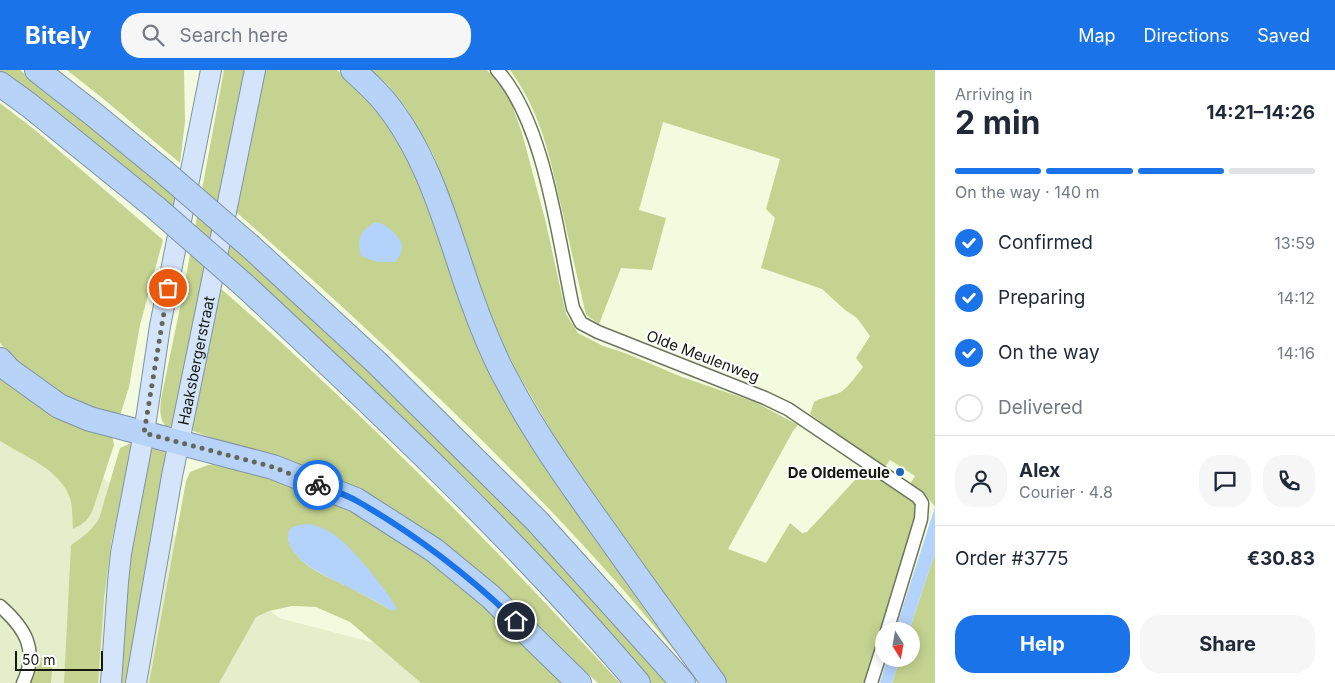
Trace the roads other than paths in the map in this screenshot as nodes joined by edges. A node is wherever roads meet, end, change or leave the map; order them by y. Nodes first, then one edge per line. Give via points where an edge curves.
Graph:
1 (37, 70) edge
2 (211, 70) edge
3 (255, 70) edge
4 (353, 70) edge
5 (496, 70) edge
6 (0, 84) edge
7 (0, 360) edge
8 (144, 433) junction
9 (179, 442) junction
10 (0, 606) edge
11 (890, 622) edge
12 (876, 668) edge
13 (23, 683) edge
14 (111, 683) edge
15 (136, 683) edge
16 (579, 683) edge
17 (638, 683) edge
18 (683, 683) edge
19 (714, 683) edge
20 (871, 683) edge

1 - 18 highway, bridge via 251,247 376,362 538,521
2 - 8 main road via 164,307
3 - 9 main road, Haaksbergerstraat
4 - 19 highway via 384,101 419,155 487,338 532,425
5 - 11 street, Olde Meulenweg via 508,84 529,124 550,197 573,308 581,323 788,409 918,497 922,503 921,519
6 - 17 highway, bridge via 156,208 371,403 516,549
7 - 8 highway via 59,406 90,419
8 - 9 highway
8 - 14 main road via 121,553
9 - 15 main road, Haaksbergerstraat
9 - 16 highway via 273,467 356,500 434,550 483,591
10 - 13 street via 26,635 30,653
12 - 20 street

